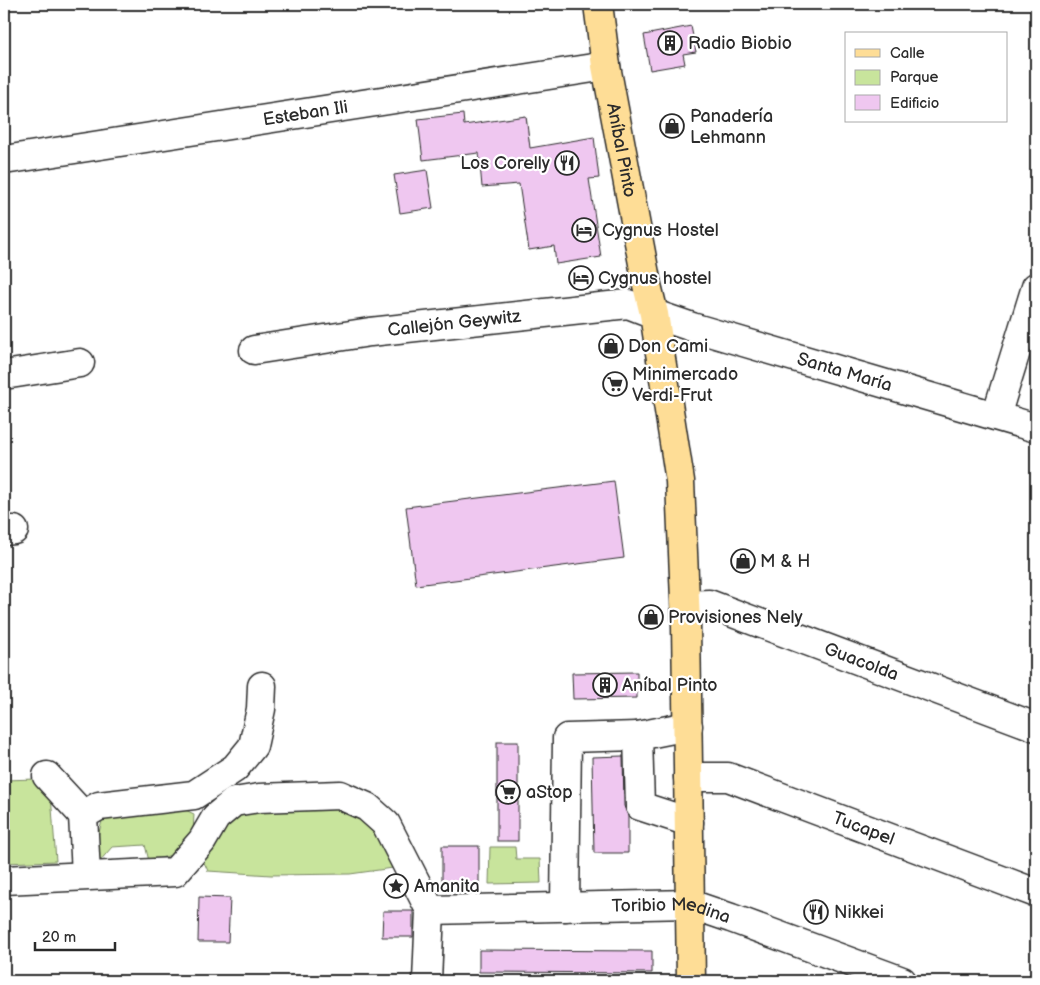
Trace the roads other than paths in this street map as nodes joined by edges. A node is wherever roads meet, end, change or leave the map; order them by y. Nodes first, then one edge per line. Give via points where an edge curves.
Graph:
1 (598, 4) edge
2 (606, 66) junction
3 (4, 160) edge
4 (1036, 287) edge
5 (654, 314) junction
6 (254, 350) dead end
7 (80, 363) dead end
8 (4, 375) edge
9 (996, 416) junction
10 (1036, 428) edge
11 (686, 605) junction
12 (262, 686) dead end
13 (688, 726) junction
14 (1036, 727) edge
15 (638, 736) junction
16 (47, 776) dead end
17 (688, 776) junction
18 (194, 795) junction
19 (83, 814) junction
20 (216, 817) junction
21 (689, 822) junction
22 (86, 875) junction
23 (4, 880) edge
24 (1036, 893) edge
25 (690, 904) junction
26 (565, 907) junction
27 (430, 910) junction
28 (427, 981) edge
29 (691, 981) edge
30 (902, 981) edge

1 - 2 main road, Aníbal Pinto
2 - 3 street, Esteban Ili
2 - 5 main road, Aníbal Pinto
4 - 9 street
5 - 6 street, Callejón Geywitz via 628,304 370,332
5 - 9 street, Santa María
5 - 11 main road, Aníbal Pinto via 680,481
7 - 8 street
9 - 10 street, Santa María
11 - 13 main road, Aníbal Pinto
11 - 14 street, Guacolda via 709,604
12 - 18 street via 253,746 235,768
13 - 15 street
13 - 17 main road, Aníbal Pinto
15 - 21 street via 640,806
15 - 26 street via 567,738
16 - 19 street
17 - 21 main road, Aníbal Pinto
17 - 24 street, Tucapel via 728,777
18 - 19 street via 99,806
18 - 20 street
19 - 22 street
20 - 22 street via 202,841 175,872
20 - 27 street via 234,802 259,798 340,795 368,807 386,824
21 - 25 main road, Aníbal Pinto
22 - 23 street
25 - 26 street, Toribio Medina
25 - 29 main road, Aníbal Pinto
25 - 30 street, Toribio Medina
26 - 27 street, Toribio Medina
27 - 28 street

